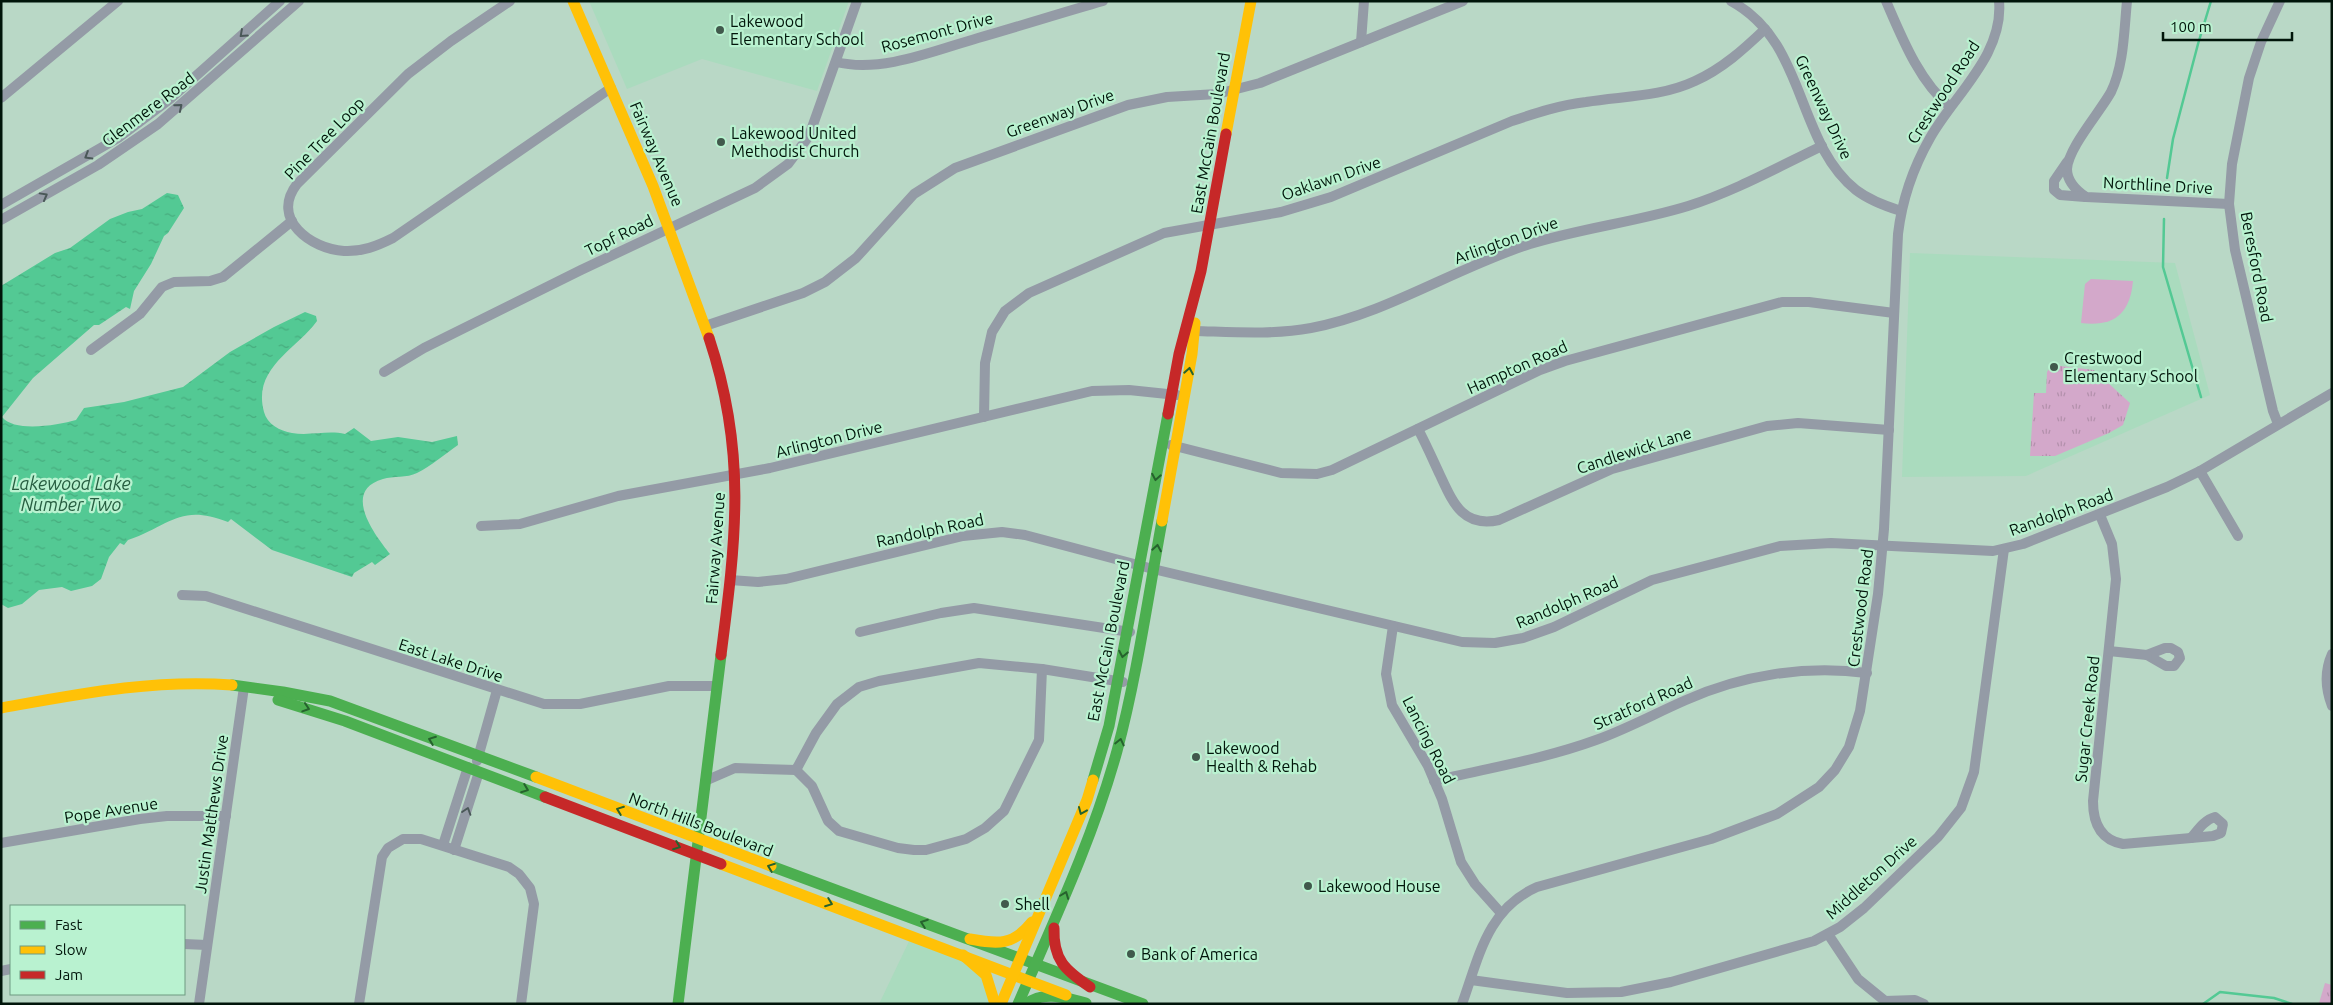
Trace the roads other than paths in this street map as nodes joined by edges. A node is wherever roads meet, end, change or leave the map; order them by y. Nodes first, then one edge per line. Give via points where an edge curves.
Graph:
1 (118, 1) edge
2 (280, 1) edge
3 (299, 1) edge
4 (510, 1) edge
5 (573, 1) edge
6 (857, 1) edge
7 (1103, 1) edge
8 (1251, 1) edge
9 (1364, 1) edge
10 (1463, 1) edge
11 (1731, 1) edge
12 (1886, 1) edge
13 (1999, 1) edge
14 (2127, 1) edge
15 (2280, 1) edge
16 (1765, 29) junction
17 (1360, 42) junction
18 (836, 62) junction
19 (611, 88) junction
20 (1234, 90) junction
21 (1, 98) edge
22 (1950, 107) junction
23 (1822, 146) junction
24 (2070, 157) junction
25 (2086, 197) junction
26 (2230, 204) junction
27 (1, 205) edge
28 (1901, 211) junction
29 (1, 220) edge
30 (292, 222) junction
31 (1209, 224) junction
32 (670, 227) junction
33 (1201, 270) junction
34 (1894, 312) junction
35 (705, 326) junction
36 (1195, 331) junction
37 (91, 350) dead end
38 (384, 372) dead end
39 (2332, 393) edge
40 (1171, 395) junction
41 (1185, 396) junction
42 (984, 417) junction
43 (2278, 424) junction
44 (1418, 429) junction
45 (1889, 430) junction
46 (1162, 443) junction
47 (1176, 446) junction
48 (2200, 471) junction
49 (735, 475) junction
50 (2100, 515) junction
51 (481, 526) dead end
52 (2238, 536) dead end
53 (1882, 546) junction
54 (2004, 549) junction
55 (1140, 566) junction
56 (1153, 569) junction
57 (730, 580) junction
58 (182, 595) dead end
59 (1393, 626) junction
60 (1127, 631) junction
61 (860, 632) dead end
62 (1141, 633) junction
63 (2109, 651) junction
64 (2332, 654) edge
65 (2147, 655) dead end
66 (1042, 669) junction
67 (1867, 673) junction
68 (1118, 680) junction
69 (1132, 684) junction
70 (717, 686) junction
71 (244, 688) junction
72 (497, 690) junction
73 (2332, 706) edge
74 (1, 708) edge
75 (475, 766) junction
76 (796, 770) junction
77 (705, 781) junction
78 (1434, 781) junction
79 (226, 816) junction
80 (2191, 838) dead end
81 (698, 840) junction
82 (1, 843) edge
83 (444, 845) junction
84 (454, 850) junction
85 (696, 854) junction
86 (1040, 910) junction
87 (1500, 912) junction
88 (1055, 922) junction
89 (1828, 934) junction
90 (970, 939) junction
91 (185, 944) edge
92 (207, 945) junction
93 (963, 955) junction
94 (1020, 960) junction
95 (1034, 966) junction
96 (1014, 974) junction
97 (1029, 980) junction
98 (1471, 980) junction
99 (1090, 987) junction
100 (1886, 1002) edge
101 (199, 1004) edge
102 (359, 1004) edge
103 (521, 1004) edge
104 (678, 1004) edge
105 (995, 1004) edge
106 (1001, 1004) edge
107 (1018, 1004) edge
108 (1026, 1004) edge
109 (1086, 1004) edge
110 (1143, 1004) edge
111 (1462, 1004) edge
112 (1924, 1004) edge

1 - 21 street
2 -> 27 street, Glenmere Road via 170,99 118,138
29 -> 3 street, Glenmere Road via 98,165 151,129
4 - 30 street, Pine Tree Loop via 408,74 303,178 290,199
5 - 19 street, Fairway Avenue
6 - 18 street, Topf Road
7 - 18 street, Rosemont Drive via 906,58 852,66
8 - 20 street, East McCain Boulevard
9 - 17 street
10 - 17 street, Greenway Drive
11 - 16 street, Greenway Drive
12 - 22 street via 1919,68
13 - 22 street, Crestwood Road via 1995,37
14 - 24 street, Northline Drive via 2119,71 2111,92
15 - 26 street, Beresford Road via 2260,42 2249,78 2232,164
16 - 23 street, Greenway Drive via 1777,43 1788,65
16 - 31 street, Oaklawn Drive via 1730,61 1681,87 1540,111 1331,197 1281,212
17 - 20 street, Greenway Drive via 1260,84
18 - 32 street, Topf Road via 809,136 788,164 756,188
19 - 30 street via 401,233 376,246 343,251 325,248 304,237
19 - 32 street, Fairway Avenue
20 - 31 street, East McCain Boulevard
20 - 35 street, Greenway Drive via 1128,104 955,168 914,194 856,258 825,282 803,293
22 - 28 street, Crestwood Road via 1918,160
23 - 28 street, Greenway Drive via 1833,165 1854,189 1881,205
23 - 36 street, Arlington Drive via 1718,195 1671,210 1528,244 1338,321 1294,330
24 - 25 street, Northline Drive via 2068,176
24 - 25 street, Northline Drive via 2054,181 2054,190 2060,195
25 - 26 street, Northline Drive
26 - 43 street, Beresford Road via 2235,250
28 - 34 street, Crestwood Road
30 - 37 street via 223,276 210,281 174,282 162,287 140,314
31 - 33 street, East McCain Boulevard
31 - 42 street, Oaklawn Drive via 1147,239 1038,288 1009,307 999,319 989,341 985,362
32 - 35 street, Fairway Avenue
32 - 38 street, Topf Road via 424,348
33 - 36 street, East McCain Boulevard
33 - 40 street, East McCain Boulevard
34 - 44 street, Hampton Road via 1809,302 1772,303 1565,361
34 - 45 street, Crestwood Road
35 - 49 street, Fairway Avenue via 727,405
41 -> 36 street, East McCain Boulevard
39 - 43 street, Randolph Road
40 - 41 street, Arlington Drive
40 - 42 street, Arlington Drive via 1129,390 1092,392
40 - 46 street, East McCain Boulevard
41 - 47 street, East McCain Boulevard
42 - 49 street, Arlington Drive
43 - 48 street, Randolph Road
44 - 45 street, Candlewick Lane via 1457,508 1473,519 1490,522 1612,469 1758,428 1798,423
44 - 47 street, Hampton Road via 1332,470 1305,475 1268,470
45 - 53 street, Crestwood Road
46 - 47 street, Hampton Road
46 -> 55 street, East McCain Boulevard
56 -> 47 street, East McCain Boulevard
48 - 50 street, Randolph Road
48 - 52 street
49 - 51 street, Arlington Drive via 618,496 520,524
49 - 57 street, Fairway Avenue via 736,521
50 - 54 street, Randolph Road via 2035,541
50 - 63 street, Sugar Creek Road via 2112,544 2116,579
53 - 54 street, Randolph Road
53 - 59 street, Randolph Road via 1811,543 1760,551 1652,580 1554,627 1511,642 1462,642
53 - 67 street, Crestwood Road
54 - 89 street, Middleton Drive via 1974,772 1967,795 1957,814 1938,837 1864,908
55 - 56 street, Randolph Road
55 - 57 street, Randolph Road via 1026,535 986,532 786,579
55 - 60 street, East McCain Boulevard
56 - 59 street, Randolph Road
56 - 62 street, East McCain Boulevard
57 - 70 street, Fairway Avenue
58 - 72 street, East Lake Drive via 206,596
59 - 78 street, Lancing Road via 1386,664 1389,697
60 - 61 street via 974,608
60 - 62 street
60 -> 68 street, East McCain Boulevard
62 - 69 street, East McCain Boulevard
63 - 65 street
63 - 80 street, Sugar Creek Road via 2093,801 2095,824 2104,836 2115,843
64 - 73 street via 2326,671
66 - 68 street
66 - 76 street via 979,663 859,687 837,704 816,733
66 - 76 street via 1039,740 1004,811 966,839 920,850 898,848 839,831 828,821 812,786
67 - 78 street, Stratford Road via 1796,671 1737,681 1595,741
67 - 87 street, Crestwood Road via 1856,730 1849,747 1830,777 1809,796 1777,814 1711,839 1536,886
68 - 69 street
68 -> 86 street, East McCain Boulevard via 1109,726 1090,791
88 -> 69 street, East McCain Boulevard via 1106,792
70 - 72 street, East Lake Drive via 660,687 563,705 544,704
70 - 77 street, Fairway Avenue
71 - 74 street, North Hills Boulevard via 199,683 142,685
71 - 75 street, North Hills Boulevard via 330,701
71 - 79 street, Justin Matthews Drive
72 - 75 street
81 -> 75 street, North Hills Boulevard
75 - 83 street
84 -> 75 street
75 -> 85 street, North Hills Boulevard
76 - 77 street via 735,768
77 - 81 street, Fairway Avenue
78 - 87 street, Lancing Road via 1460,862
79 - 82 street, Pope Avenue via 149,818
79 - 92 street, Justin Matthews Drive
81 - 85 street, Fairway Avenue
90 -> 81 street, North Hills Boulevard
83 - 84 street
83 - 102 street via 408,838 384,853 378,872
84 - 103 street via 509,867 530,888 534,904
85 -> 93 street, North Hills Boulevard
85 - 104 street, Fairway Avenue
86 - 90 street via 1021,935 1009,942 993,944
86 - 94 street, East McCain Boulevard
87 - 98 street, Crestwood Road
88 - 95 street, East McCain Boulevard
88 - 99 street via 1053,936 1058,960
89 - 98 street, Middleton Drive via 1790,949 1671,982 1621,992 1566,993
89 - 100 street via 1858,978
90 - 94 street, North Hills Boulevard
91 - 92 street
92 - 101 street, Justin Matthews Drive
93 - 96 street, North Hills Boulevard
93 - 105 street via 986,975
94 - 95 street, North Hills Boulevard
94 - 96 street, East McCain Boulevard
95 - 97 street, East McCain Boulevard
95 - 99 street, North Hills Boulevard
96 - 97 street, North Hills Boulevard
96 - 106 street, East McCain Boulevard
97 - 107 street, East McCain Boulevard
97 - 109 street, North Hills Boulevard
98 - 111 street, Crestwood Road
99 - 110 street, North Hills Boulevard
100 - 112 street via 1915,1000
108 - 109 street via 1037,996

